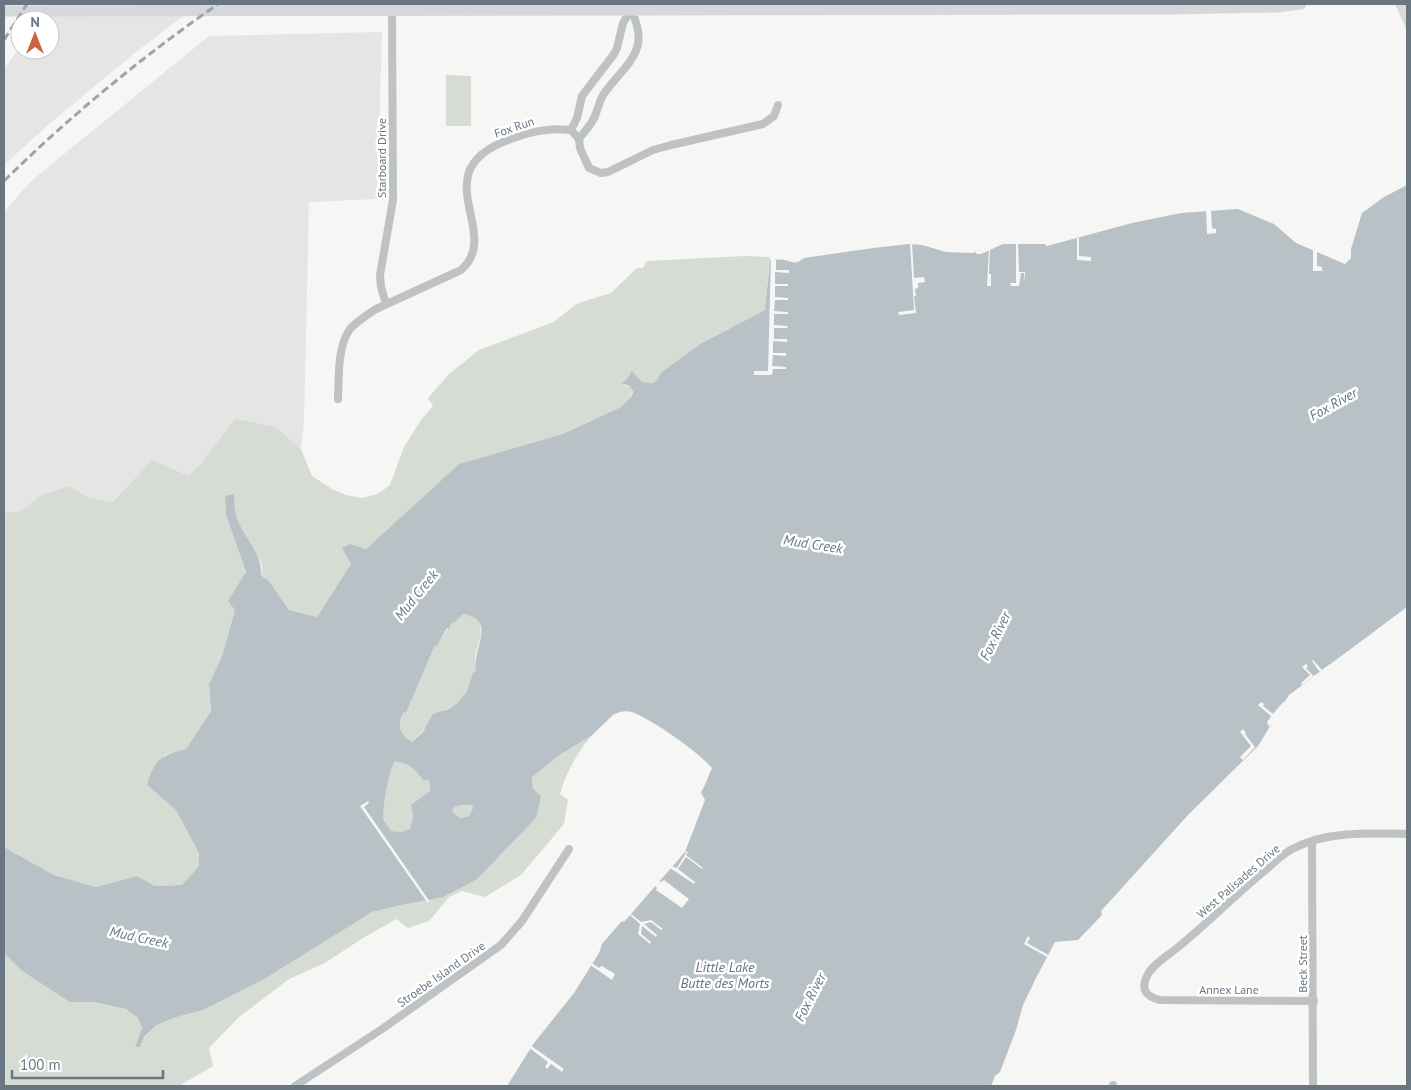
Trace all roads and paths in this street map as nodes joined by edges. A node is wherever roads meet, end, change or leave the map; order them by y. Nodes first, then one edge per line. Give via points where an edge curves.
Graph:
1 (1301, 4) edge
2 (689, 7) edge
3 (1029, 7) edge
4 (392, 10) junction
5 (631, 10) junction
6 (4, 11) edge
7 (778, 105) dead end
8 (571, 130) junction
9 (579, 139) junction
10 (386, 304) junction
11 (338, 399) dead end
12 (1407, 834) edge
13 (1312, 842) junction
14 (569, 849) dead end
15 (1146, 994) joint
16 (1314, 1001) junction
17 (295, 1086) edge
18 (1313, 1086) edge

1 - 3 main road via 1234,8
2 - 3 main road
2 - 5 main road
4 - 5 main road
4 - 6 main road
4 - 10 street, Starboard Drive via 393,200 380,275
5 - 8 street via 623,23 614,54 582,96
5 - 9 street via 638,24 636,52 604,94 595,118
7 - 9 street via 774,116 762,124 671,144 608,172 589,168
8 - 9 street
8 - 10 street, Fox Run via 532,131 495,145 479,156 466,182 475,241 470,261 461,270
10 - 11 street, Fox Run via 350,329 342,349
12 - 13 street, West Palisades Drive via 1335,835
13 - 15 street, West Palisades Drive via 1283,855 1154,967 1144,982
13 - 16 street, Beck Street
14 - 17 street, Stroebe Island Drive via 522,921 501,945 382,1030
15 - 16 street, Annex Lane via 1160,1000
16 - 18 street, Beck Street

